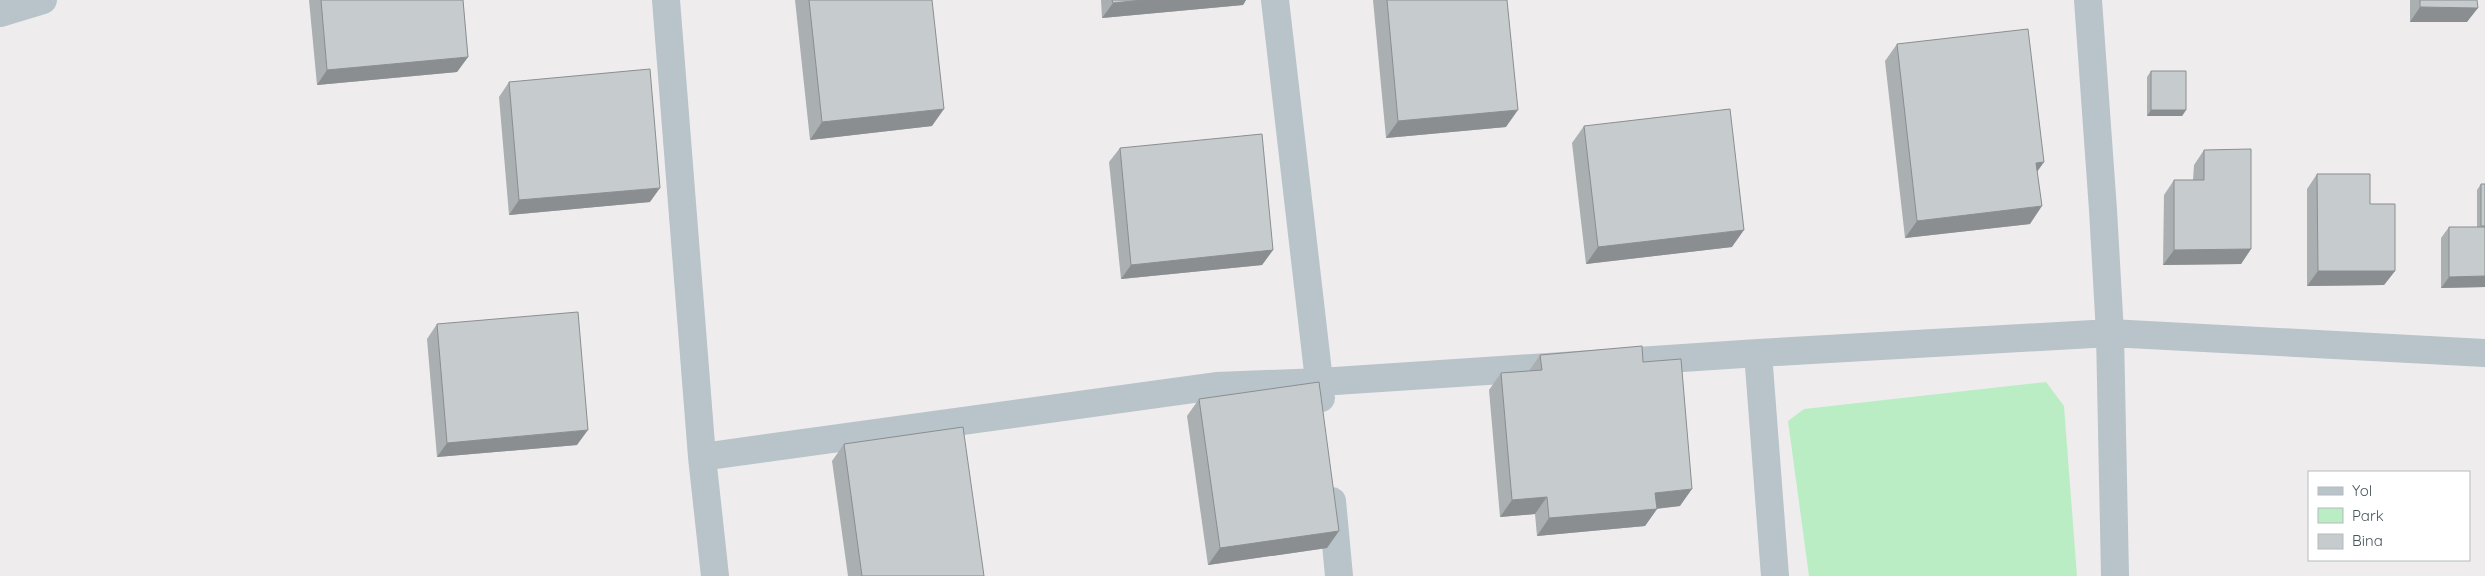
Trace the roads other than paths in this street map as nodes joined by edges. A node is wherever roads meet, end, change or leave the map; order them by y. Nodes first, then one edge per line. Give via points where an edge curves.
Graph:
1 (43, 0) edge
2 (666, 0) edge
3 (1275, 0) edge
4 (2088, 0) edge
5 (0, 13) edge
6 (2110, 333) junction
7 (1758, 353) junction
8 (2485, 353) edge
9 (1320, 382) junction
10 (1324, 420) edge
11 (702, 457) junction
12 (1329, 479) edge
13 (715, 576) edge
14 (1339, 576) edge
15 (1775, 576) edge
16 (2115, 576) edge

1 - 5 street
2 - 11 street
3 - 9 street
4 - 6 street
6 - 7 street
6 - 8 street
6 - 16 street
7 - 9 street
7 - 15 street
9 - 10 street
9 - 11 street via 1216,386
11 - 13 street
12 - 14 street

